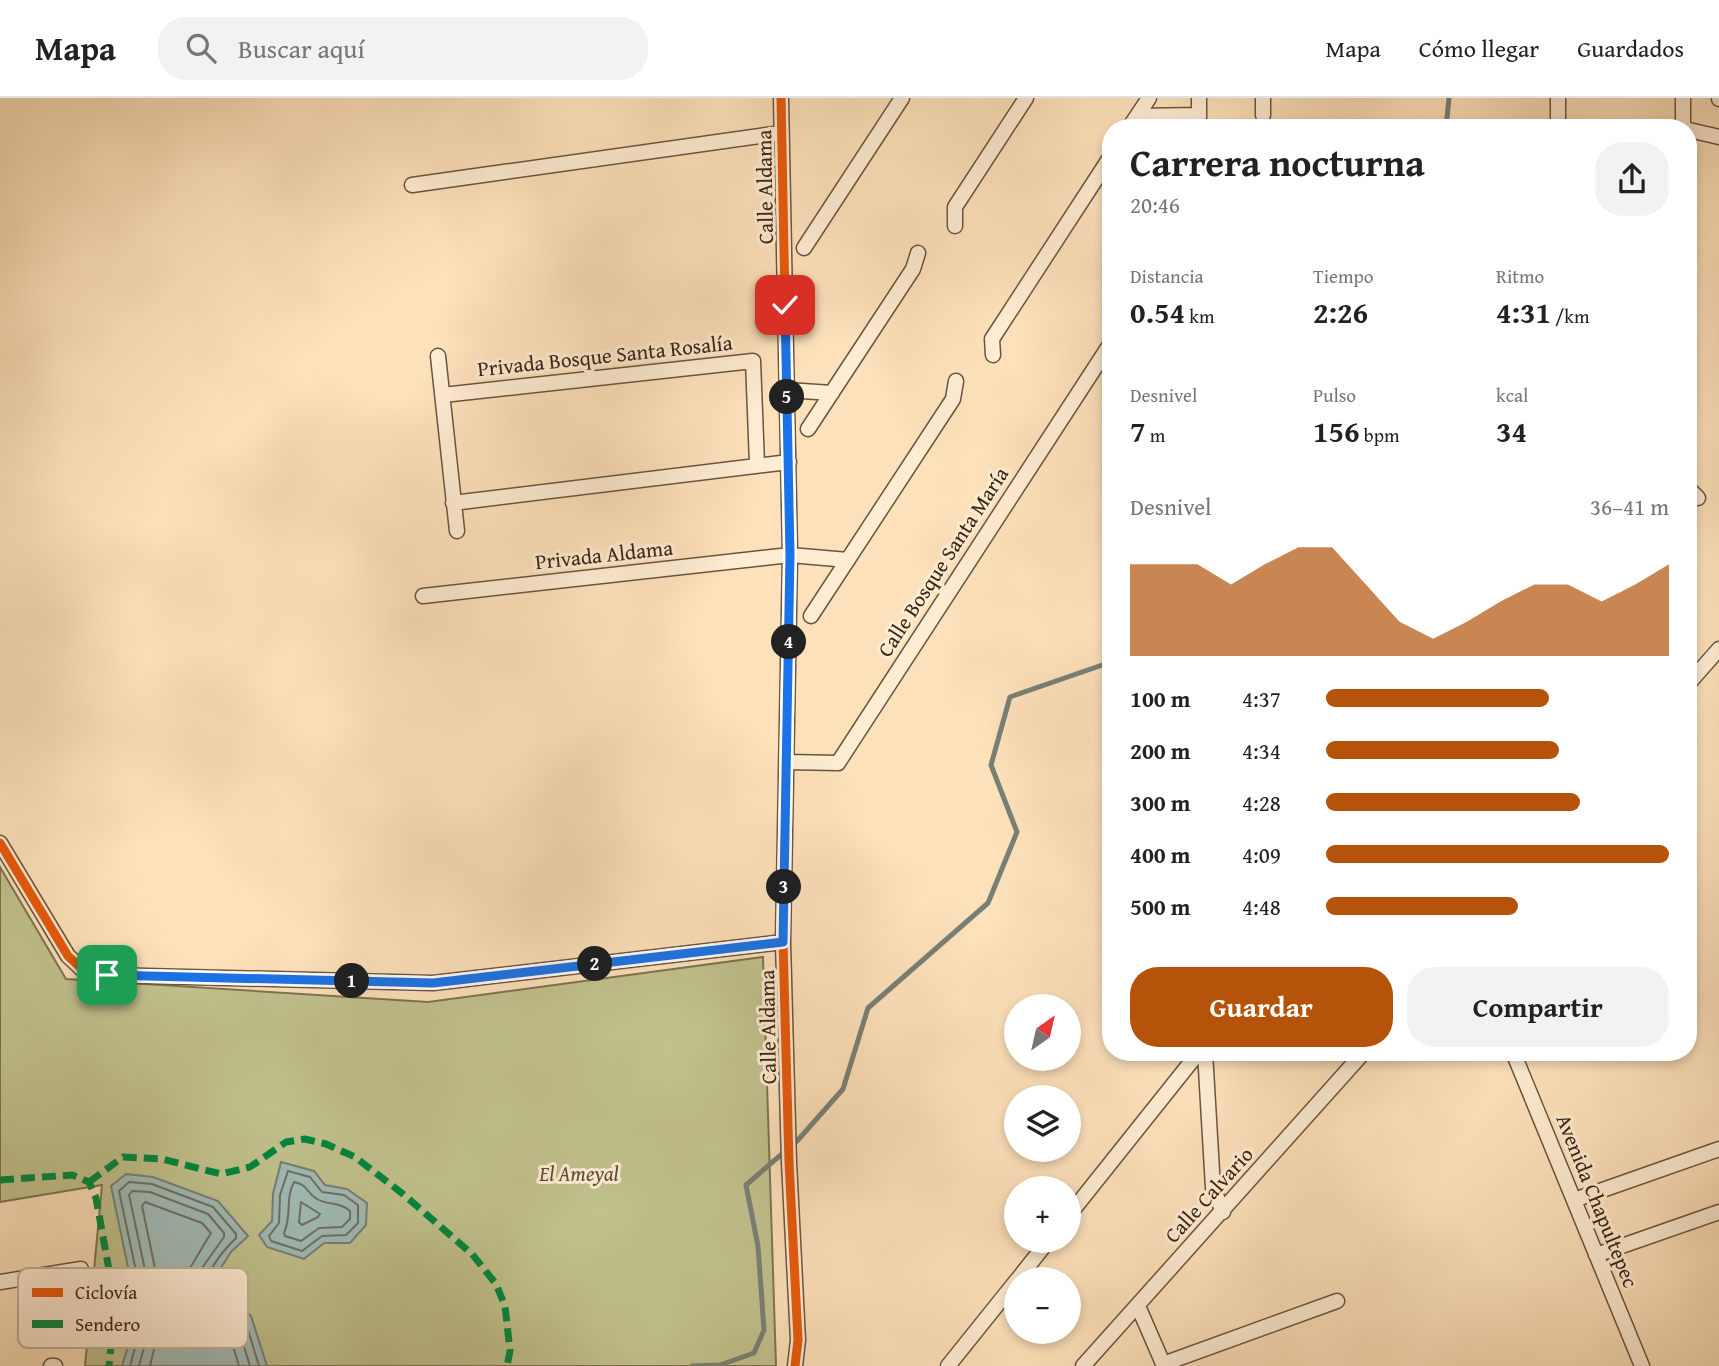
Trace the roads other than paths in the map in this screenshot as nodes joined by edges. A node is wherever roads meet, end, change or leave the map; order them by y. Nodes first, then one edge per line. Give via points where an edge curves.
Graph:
1 (780, 98) edge
2 (902, 98) edge
3 (1026, 98) edge
4 (1149, 98) edge
5 (1199, 98) edge
6 (1263, 98) edge
7 (1558, 98) edge
8 (1683, 98) edge
9 (1263, 115) dead end
10 (1135, 119) edge
11 (1199, 119) edge
12 (1558, 119) edge
13 (1683, 119) edge
14 (1697, 132) edge
15 (775, 134) junction
16 (1719, 137) edge
17 (1102, 170) edge
18 (412, 186) dead end
19 (955, 226) dead end
20 (804, 248) dead end
21 (918, 253) dead end
22 (993, 355) dead end
23 (438, 356) dead end
24 (1102, 357) edge
25 (956, 381) dead end
26 (787, 390) junction
27 (832, 393) junction
28 (443, 395) junction
29 (808, 429) dead end
30 (782, 462) junction
31 (757, 464) junction
32 (453, 503) junction
33 (457, 531) dead end
34 (790, 555) junction
35 (848, 560) junction
36 (423, 596) dead end
37 (811, 616) dead end
38 (1719, 649) edge
39 (1697, 674) edge
40 (787, 762) junction
41 (1, 847) edge
42 (783, 942) junction
43 (1192, 1061) edge
44 (1206, 1061) edge
45 (1356, 1061) edge
46 (1517, 1061) edge
47 (1719, 1149) edge
48 (1081, 1200) edge
49 (1574, 1200) junction
50 (1223, 1212) junction
51 (1719, 1212) edge
52 (1038, 1253) edge
53 (1596, 1255) junction
54 (1027, 1267) edge
55 (18, 1279) edge
56 (0, 1282) edge
57 (1004, 1296) edge
58 (1337, 1301) dead end
59 (1138, 1306) junction
60 (1163, 1365) edge
61 (795, 1366) edge
62 (948, 1366) edge
63 (1083, 1366) edge
64 (1642, 1366) edge

1 - 15 street, Calle Aldama
2 - 20 street
3 - 19 street via 955,207
4 - 10 street
5 - 11 street
6 - 9 street
7 - 12 street
8 - 13 street
14 - 16 street
15 - 18 street
15 - 26 street, Calle Aldama
17 - 22 street via 992,339
21 - 27 street via 913,269
23 - 28 street
24 - 40 street, Calle Bosque Santa María via 838,763
25 - 35 street via 953,399
26 - 27 street
26 - 30 street, Calle Aldama
27 - 29 street
28 - 31 street, Privada Bosque Santa Rosalía via 753,361
28 - 32 street
30 - 31 street
30 - 34 street, Calle Aldama
31 - 32 street
32 - 33 street
34 - 35 street, Privada Aldama
34 - 36 street, Privada Aldama
34 - 40 street, Calle Aldama
35 - 37 street
38 - 39 street
40 - 42 street, Calle Aldama
41 - 42 street via 68,956 82,969 107,975 433,983
42 - 61 street, Calle Aldama via 798,1340
43 - 48 street
44 - 50 street via 1213,1188
45 - 50 street, Calle Calvario
46 - 49 street, Avenida Chapultepec
47 - 49 street
49 - 53 street, Avenida Chapultepec
50 - 59 street, Calle Calvario
51 - 53 street
52 - 54 street
53 - 64 street, Avenida Chapultepec
55 - 56 street
57 - 62 street
58 - 60 street
59 - 60 street
59 - 63 street, Calle Calvario

